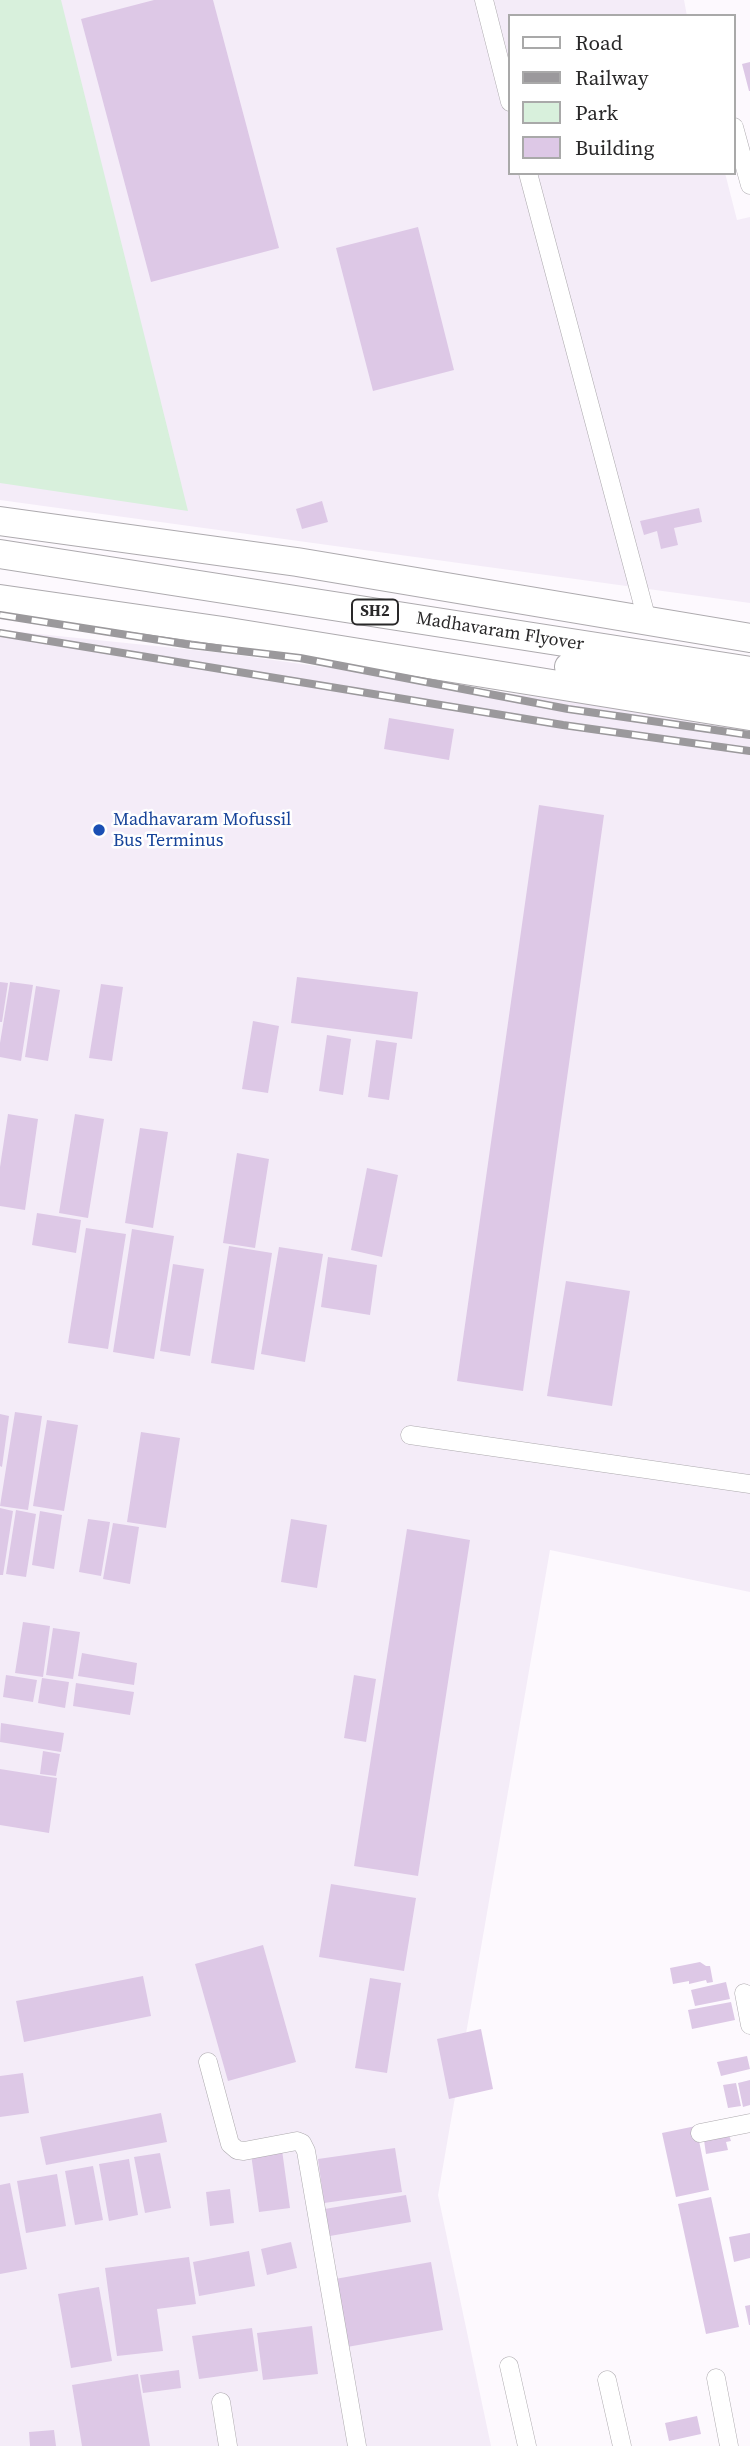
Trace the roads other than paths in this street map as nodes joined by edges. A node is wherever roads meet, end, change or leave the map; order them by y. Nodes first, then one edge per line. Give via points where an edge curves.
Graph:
1 (484, 0) edge
2 (508, 94) edge
3 (736, 134) edge
4 (529, 175) edge
5 (750, 185) edge
6 (0, 521) edge
7 (0, 554) edge
8 (0, 581) edge
9 (0, 600) edge
10 (647, 620) junction
11 (750, 638) edge
12 (750, 671) edge
13 (750, 691) edge
14 (750, 716) edge
15 (410, 1435) dead end
16 (750, 1484) edge
17 (744, 1993) dead end
18 (750, 2025) edge
19 (208, 2062) dead end
20 (750, 2123) edge
21 (700, 2133) dead end
22 (509, 2366) dead end
23 (716, 2378) dead end
24 (607, 2380) dead end
25 (220, 2402) dead end
26 (228, 2446) edge
27 (357, 2446) edge
28 (527, 2446) edge
29 (622, 2446) edge
30 (729, 2446) edge

1 - 2 street
3 - 5 street
4 - 10 street
6 - 10 main road via 298,562
7 - 12 main road, Madhavaram Flyover / SH2
8 - 13 main road, Madhavaram Flyover / SH2 via 452,652
9 - 14 main road
10 - 11 main road
15 - 16 street
17 - 18 street
19 - 27 street via 230,2144 244,2151 297,2141 306,2151
20 - 21 street
22 - 28 street
23 - 30 street
24 - 29 street
25 - 26 street

